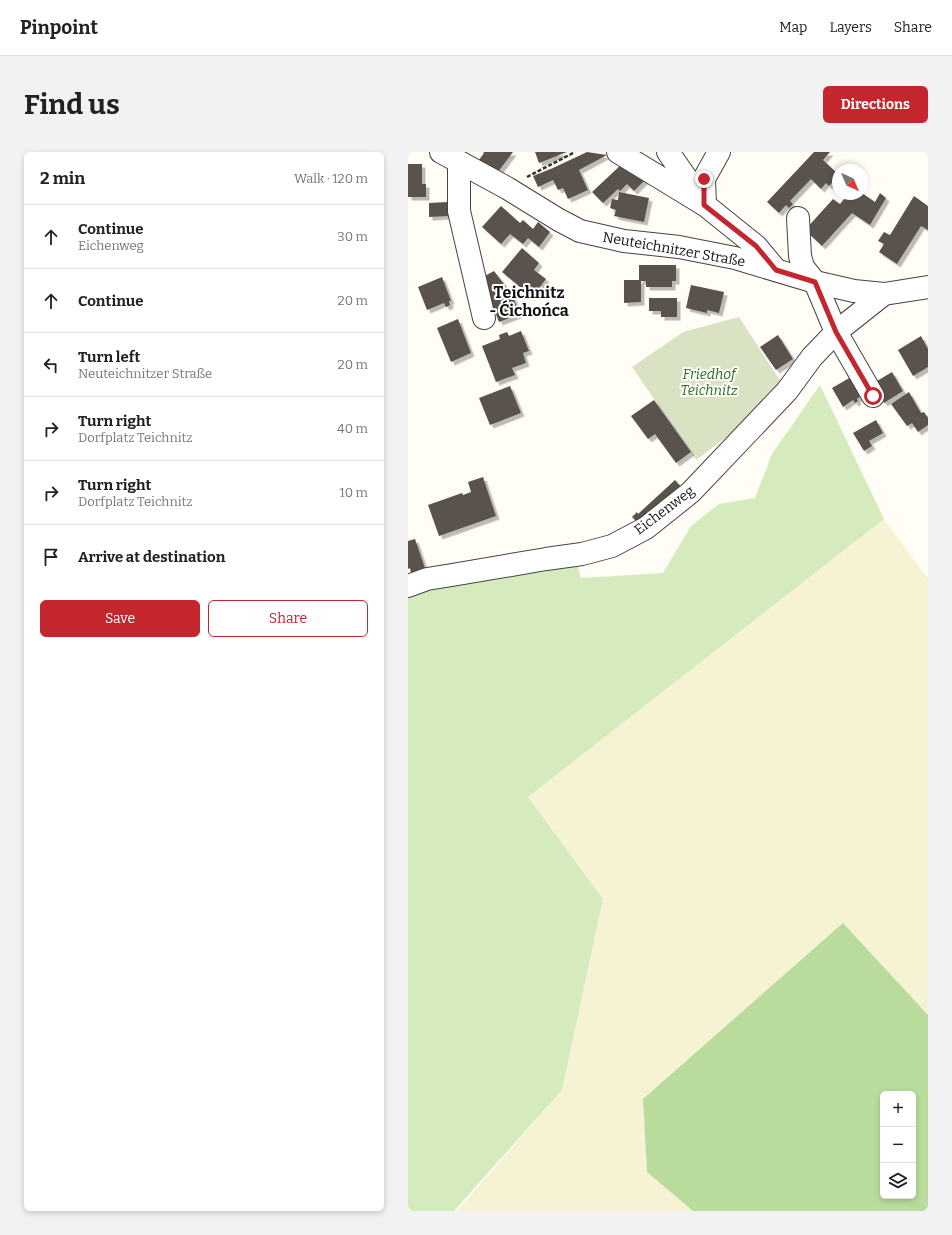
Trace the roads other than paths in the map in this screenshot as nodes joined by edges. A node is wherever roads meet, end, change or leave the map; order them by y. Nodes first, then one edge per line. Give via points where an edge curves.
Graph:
1 (668, 152) edge
2 (719, 152) edge
3 (622, 153) edge
4 (450, 157) edge
5 (704, 205) junction
6 (798, 218) dead end
7 (776, 270) junction
8 (815, 282) junction
9 (928, 287) edge
10 (884, 294) junction
11 (484, 318) dead end
12 (836, 332) junction
13 (873, 396) dead end
14 (408, 586) edge

1 - 5 street
2 - 5 street via 704,179
3 - 5 street
4 - 7 street, Neuteichnitzer Straße via 580,231 624,241 679,247
4 - 11 street, Neuteichnitzer Straße via 459,211
5 - 7 street via 756,246
6 - 8 street via 800,256 803,267
7 - 8 street, Neuteichnitzer Straße
8 - 10 street, Neuteichnitzer Straße via 854,291
8 - 12 street
9 - 10 street, Neuteichnitzer Straße
10 - 12 street, Eichenweg
12 - 13 street
12 - 14 street, Eichenweg via 812,357 787,391 691,492 646,528 612,546 582,554 427,579

